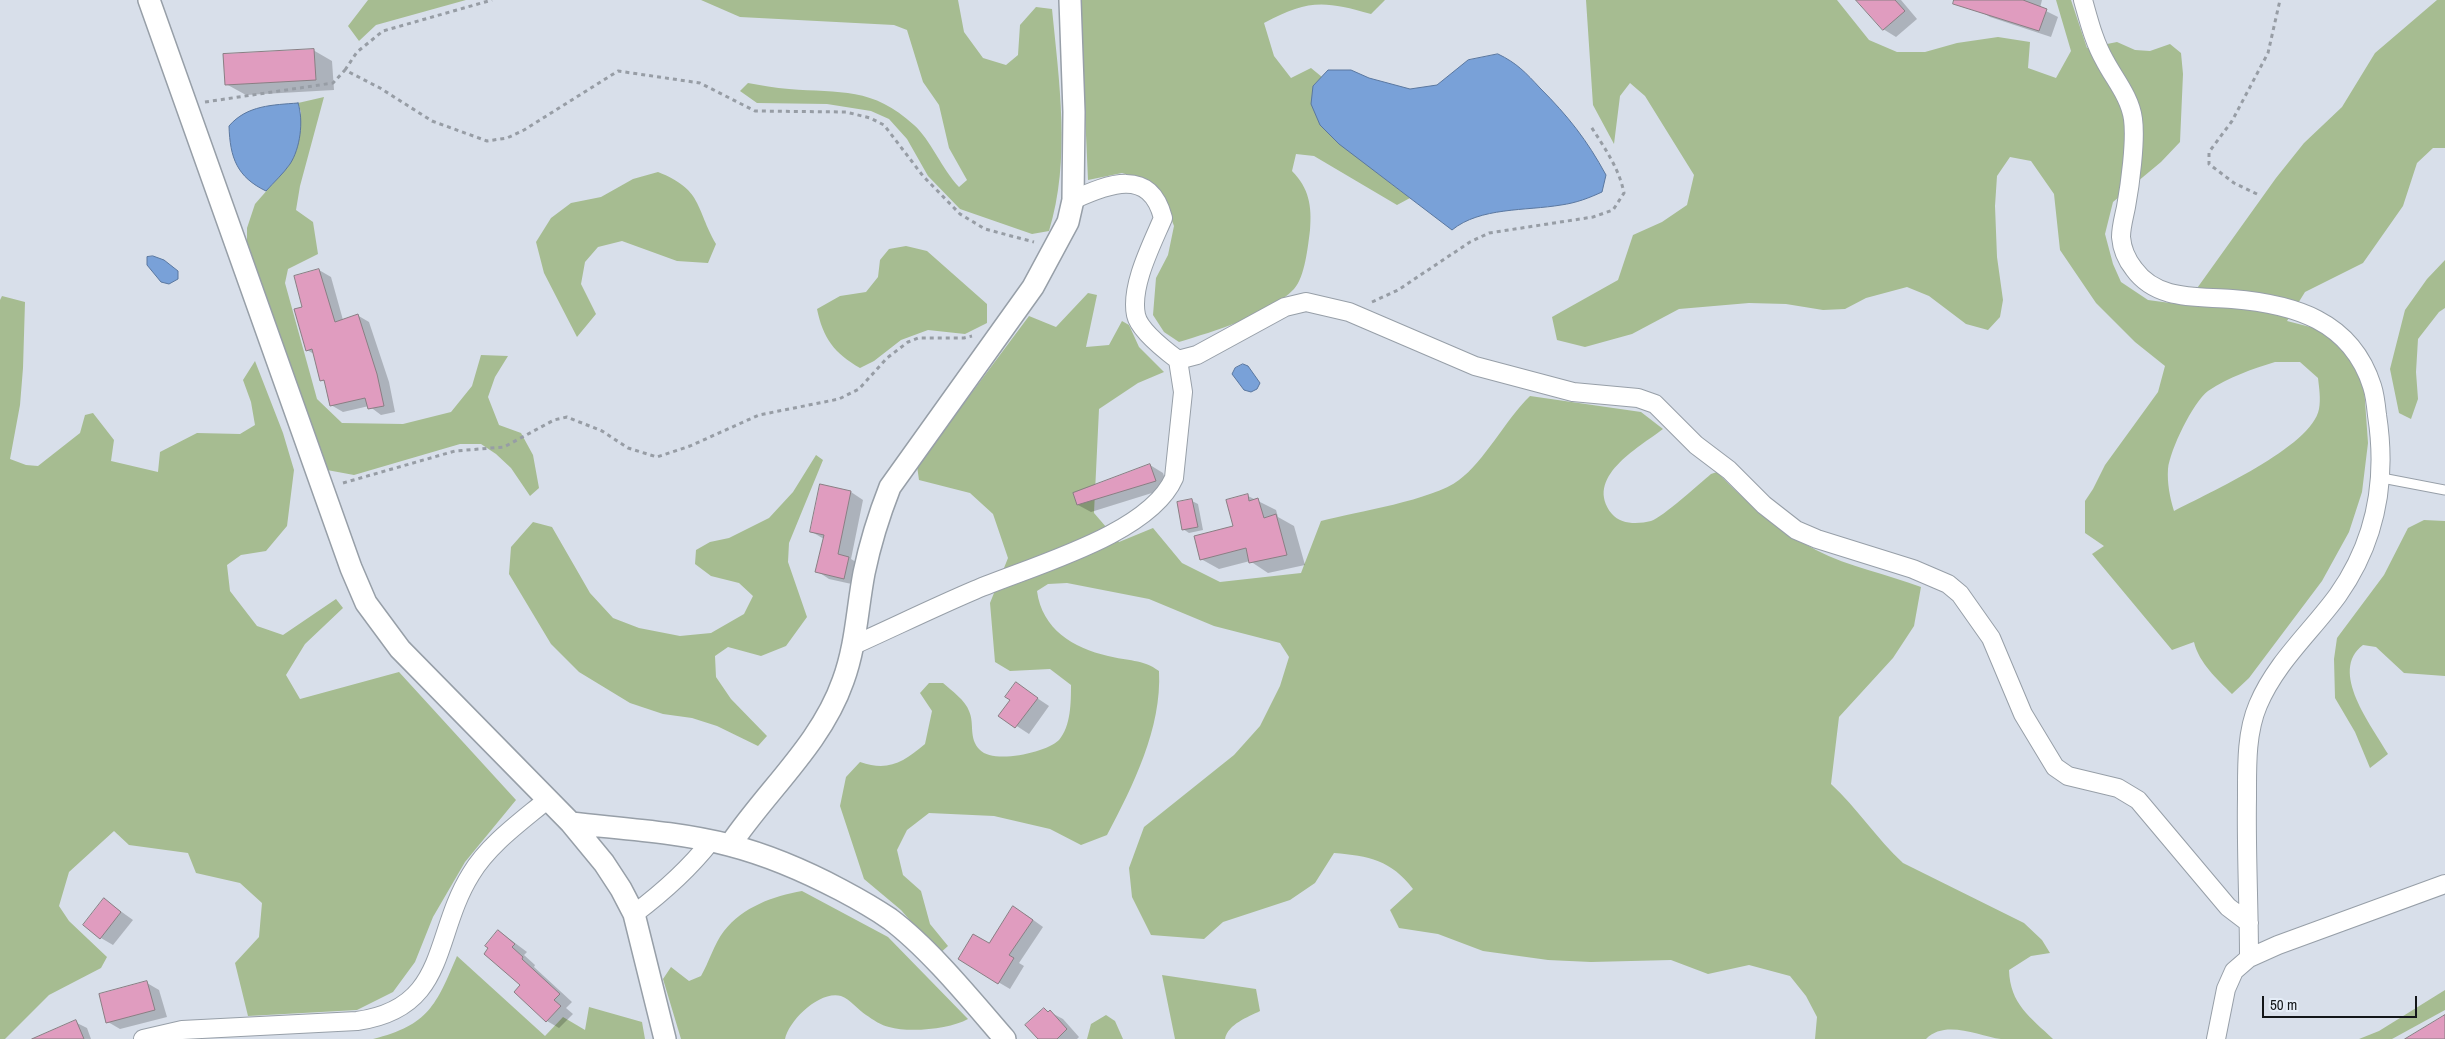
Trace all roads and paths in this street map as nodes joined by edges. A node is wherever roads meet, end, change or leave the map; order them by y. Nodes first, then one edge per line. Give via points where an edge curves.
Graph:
1 (149, 0) edge
2 (492, 0) edge
3 (1070, 0) edge
4 (2083, 0) edge
5 (2280, 0) edge
6 (345, 70) junction
7 (187, 104) junction
8 (1590, 126) dead end
9 (2257, 194) dead end
10 (1073, 200) junction
11 (1056, 247) junction
12 (1349, 312) junction
13 (1002, 330) junction
14 (1178, 360) junction
15 (2382, 478) junction
16 (323, 490) junction
17 (2445, 490) edge
18 (854, 645) junction
19 (548, 799) junction
20 (571, 823) junction
21 (720, 843) junction
22 (2445, 884) edge
23 (634, 914) junction
24 (2249, 923) junction
25 (2249, 958) junction
26 (143, 1039) edge
27 (665, 1039) edge
28 (1005, 1039) edge
29 (2216, 1039) edge

1 - 7 street
2 - 6 path via 383,31 357,52
3 - 10 street
4 - 15 street via 2094,38 2122,88 2133,119 2130,180 2121,236 2124,254 2135,272 2148,283 2178,297 2233,299 2287,306 2320,320 2340,333 2366,370 2373,387 2380,432
5 - 9 path via 2268,53 2232,121 2209,152 2209,164 2234,183
6 - 7 path via 333,83
6 - 11 path via 432,121 487,141 507,138 524,130 618,72 700,83 755,111 846,112 884,125 923,176 960,214 985,229
7 - 16 street
8 - 12 path via 1622,181 1624,193 1613,210 1593,217 1489,232 1398,290
10 - 11 street via 1068,222
10 - 14 street via 1098,188 1130,182 1144,187 1160,206 1163,218 1137,287 1136,316 1149,334
11 - 13 street via 1033,288
12 - 14 street via 1306,302 1286,307 1218,345
12 - 24 street via 1475,366 1573,392 1638,398 1655,404 1696,445 1730,470 1764,505 1796,530 1948,584 1960,594 1991,638 2022,714 2055,767 2068,776 2118,788 2138,800 2228,906
13 - 16 path via 964,338 918,338 887,358 859,389 839,399 759,415 657,457 628,448 585,422 567,417 554,420 504,447 455,451
13 - 18 street via 890,486 880,510 864,574
14 - 18 street via 1183,392 1174,478 1170,488 1154,506 1110,535 976,589
15 - 17 lane
15 - 24 street via 2370,532 2359,562 2338,594 2278,669 2258,705 2247,757
16 - 19 street via 366,603 381,625 400,649
18 - 21 street via 829,715 751,814
19 - 20 street
19 - 26 street via 471,872 430,976 419,993 402,1007 380,1018 358,1021 182,1030
20 - 21 street
20 - 23 street via 604,862
21 - 23 street
21 - 28 street via 817,876 890,920 918,945
22 - 25 street
23 - 27 street
24 - 25 street
25 - 29 street via 2234,971 2226,989

